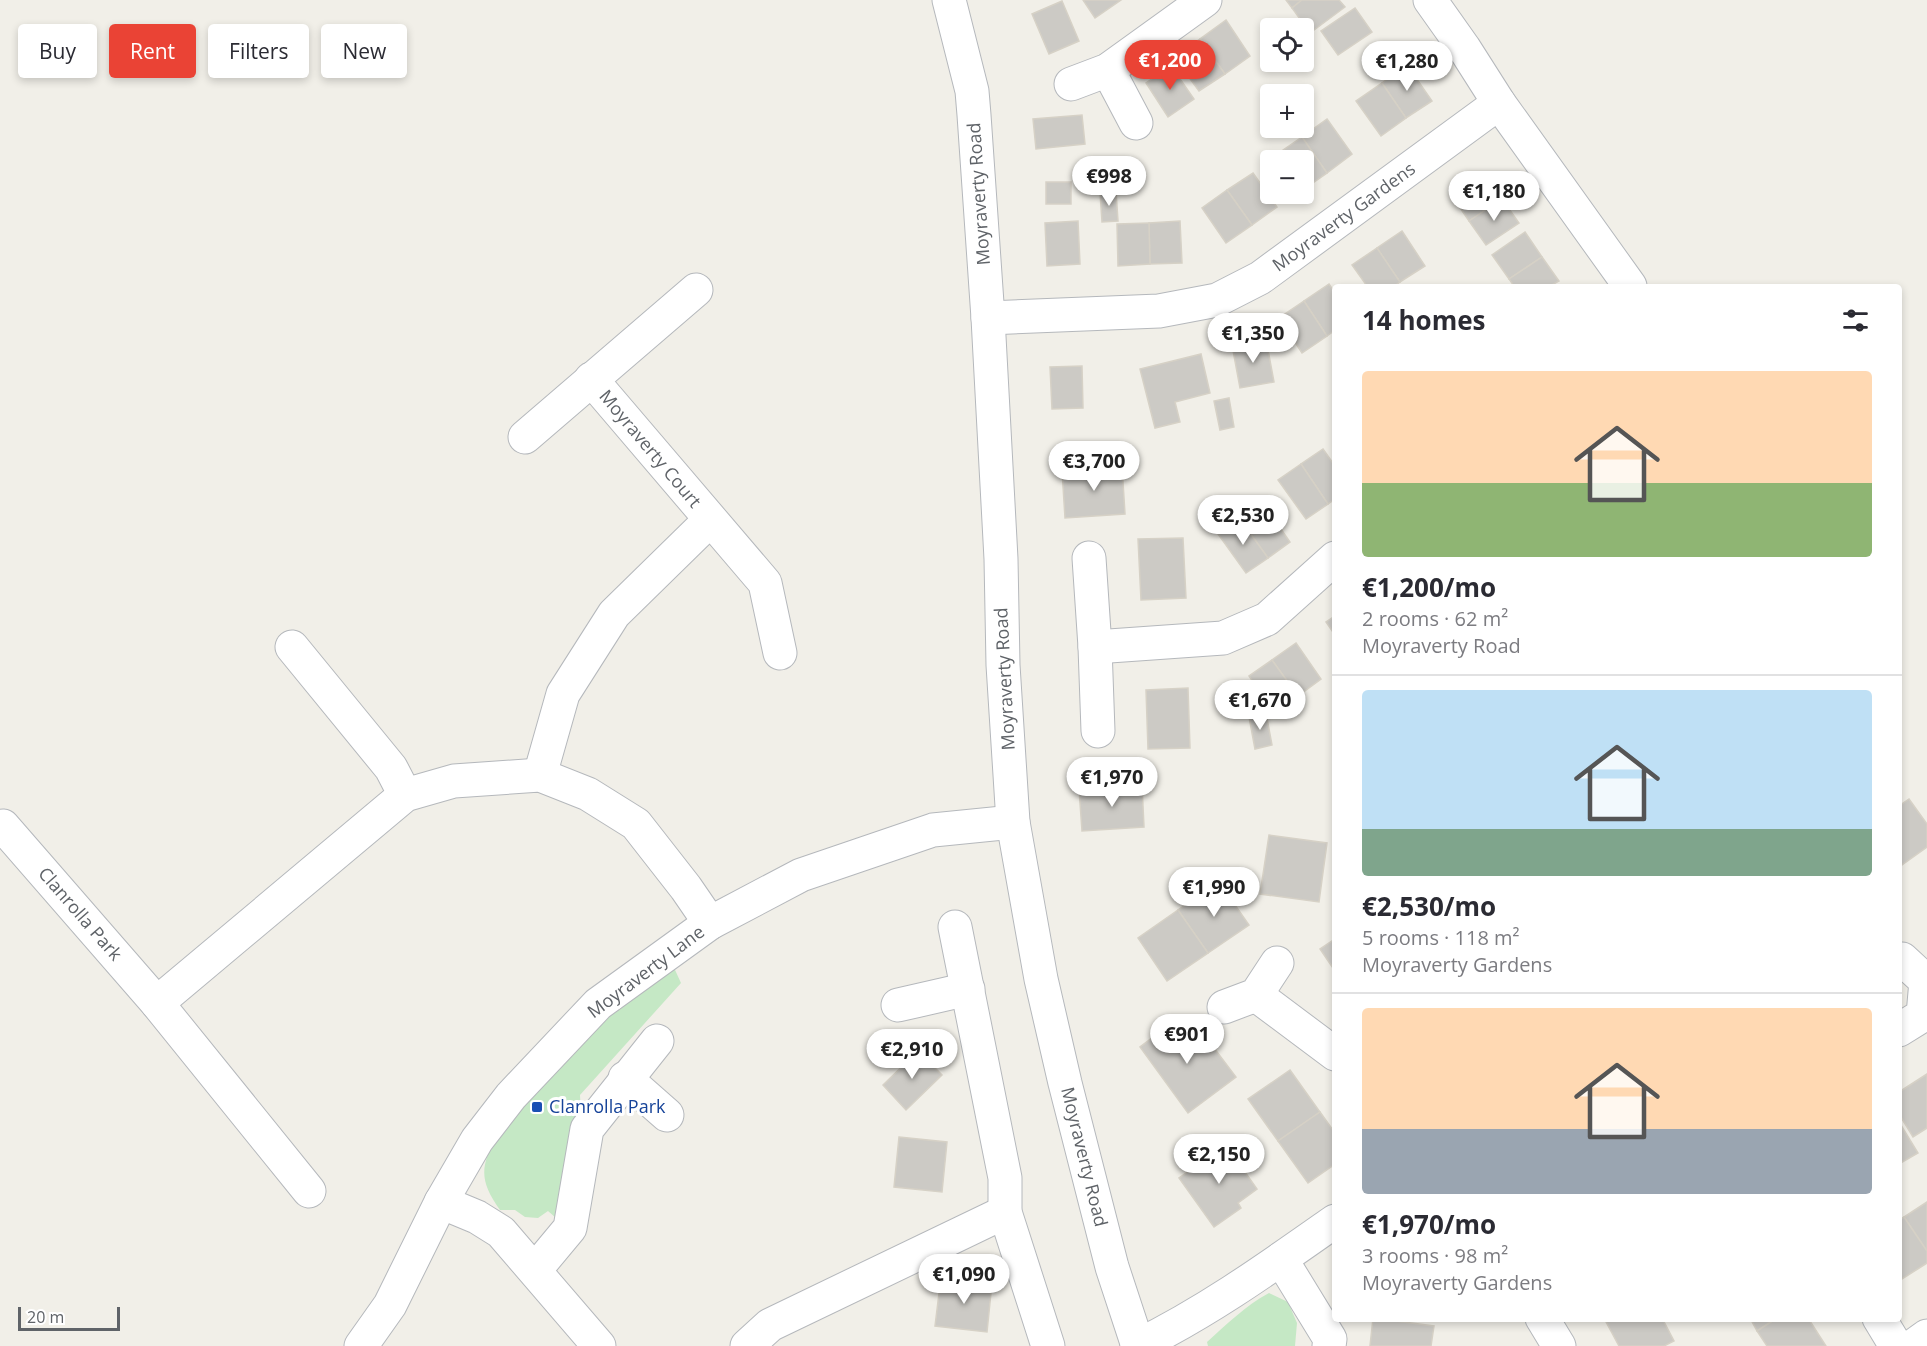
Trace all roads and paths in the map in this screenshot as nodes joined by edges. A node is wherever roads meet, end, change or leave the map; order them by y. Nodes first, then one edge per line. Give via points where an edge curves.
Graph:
1 (949, 0) edge
2 (1205, 0) edge
3 (1430, 0) edge
4 (1108, 70) junction
5 (1071, 84) dead end
6 (1499, 103) junction
7 (1136, 123) dead end
8 (1629, 284) edge
9 (696, 290) dead end
10 (988, 318) junction
11 (591, 379) junction
12 (525, 437) dead end
13 (710, 519) junction
14 (1089, 558) dead end
15 (1332, 561) edge
16 (292, 647) dead end
17 (1095, 647) junction
18 (780, 653) dead end
19 (1098, 731) dead end
20 (540, 775) junction
21 (405, 795) junction
22 (1013, 822) junction
23 (3, 825) dead end
24 (710, 923) junction
25 (955, 927) dead end
26 (1902, 959) edge
27 (1277, 963) dead end
28 (968, 989) junction
29 (1257, 995) junction
30 (157, 1003) junction
31 (898, 1005) dead end
32 (1224, 1007) dead end
33 (1902, 1028) edge
34 (657, 1041) dead end
35 (1332, 1052) edge
36 (625, 1078) junction
37 (667, 1115) dead end
38 (309, 1191) dead end
39 (441, 1202) junction
40 (1005, 1212) junction
41 (1332, 1223) edge
42 (1281, 1259) junction
43 (535, 1270) junction
44 (1544, 1322) edge
45 (1881, 1322) edge
46 (1927, 1336) edge
47 (361, 1346) edge
48 (599, 1346) edge
49 (747, 1346) edge
50 (1048, 1346) edge
51 (1137, 1346) edge
52 (1329, 1346) edge
53 (1558, 1346) edge
54 (1896, 1346) edge
55 (1913, 1346) edge

1 - 10 street, Moyraverty Road via 972,92
2 - 4 street
3 - 6 street
4 - 5 street
4 - 7 street
6 - 8 street
6 - 10 street, Moyraverty Gardens via 1260,278 1217,300 1159,311
9 - 11 street, Moyraverty Court
10 - 22 street, Moyraverty Road
11 - 12 street, Moyraverty Court
11 - 13 street, Moyraverty Court
13 - 18 street, Moyraverty Court via 765,583
13 - 20 street, Moyraverty Court via 614,614 563,694
14 - 17 street
15 - 17 street via 1267,620 1223,638
16 - 21 street via 391,768
17 - 19 street
20 - 21 street via 454,781
20 - 24 street via 588,794 636,824
21 - 30 street
22 - 24 street, Moyraverty Lane via 933,830 801,875
22 - 51 street, Moyraverty Road via 1041,979 1065,1083 1112,1267
23 - 30 street, Clanrolla Park
24 - 39 street, Moyraverty Lane via 598,1004 511,1096 477,1140
25 - 28 street
26 - 33 street via 1926,981 1923,1015
27 - 29 street
28 - 31 street
28 - 40 street via 1005,1178
29 - 32 street
29 - 35 street
30 - 38 street, Clanrolla Park
34 - 36 street
36 - 37 street
36 - 43 street via 587,1129 570,1228
39 - 43 street via 501,1232
39 - 47 street, Moyraverty Lane via 390,1305
40 - 49 street via 770,1325
40 - 50 street
41 - 42 street
42 - 51 street via 1179,1325
42 - 52 street via 1330,1339
43 - 48 street
44 - 53 street
45 - 54 street
46 - 55 street

